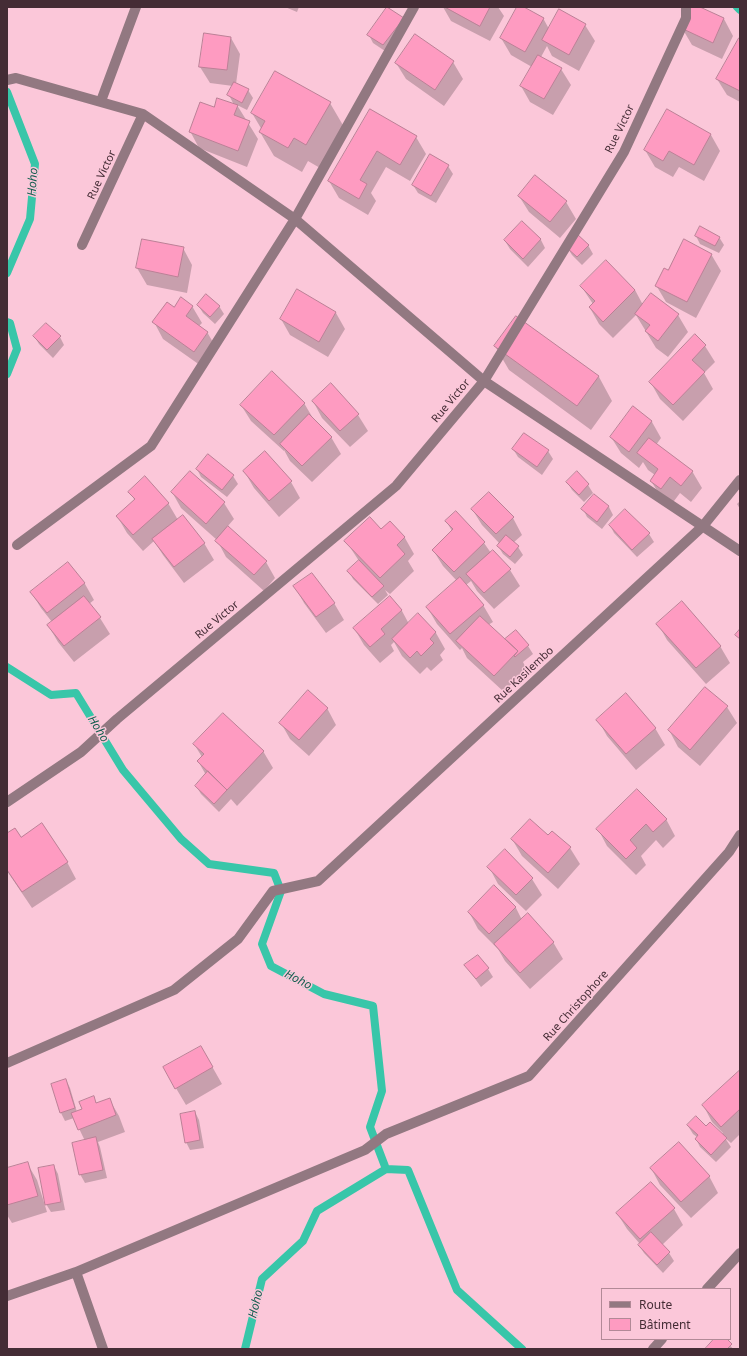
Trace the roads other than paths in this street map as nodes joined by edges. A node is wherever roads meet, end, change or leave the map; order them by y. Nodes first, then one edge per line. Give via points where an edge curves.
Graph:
1 (136, 7) edge
2 (414, 7) edge
3 (686, 7) edge
4 (12, 79) edge
5 (101, 101) junction
6 (143, 114) junction
7 (295, 219) junction
8 (82, 246) dead end
9 (484, 381) junction
10 (740, 480) edge
11 (703, 526) junction
12 (17, 545) dead end
13 (740, 551) edge
14 (7, 802) edge
15 (740, 835) edge
16 (7, 1063) edge
17 (740, 1253) edge
18 (76, 1272) junction
19 (708, 1288) edge
20 (7, 1296) edge
21 (661, 1340) edge
22 (103, 1349) edge
23 (653, 1349) edge

1 - 5 street
2 - 7 street
3 - 9 street, Rue Victor via 686,18 624,152
4 - 5 street
5 - 6 street
6 - 7 street
6 - 8 street, Rue Victor
7 - 9 street
7 - 12 street via 150,446
9 - 11 street
9 - 14 street, Rue Victor via 396,486 81,752
10 - 11 street, Rue Kasilembo
11 - 13 street
11 - 16 street, Rue Kasilembo via 318,880 273,891 238,939 174,990
15 - 18 street, Rue Christophore via 729,852 529,1076 386,1134 365,1150
17 - 19 street
18 - 20 street, Rue Christophore
18 - 22 street
21 - 23 street

